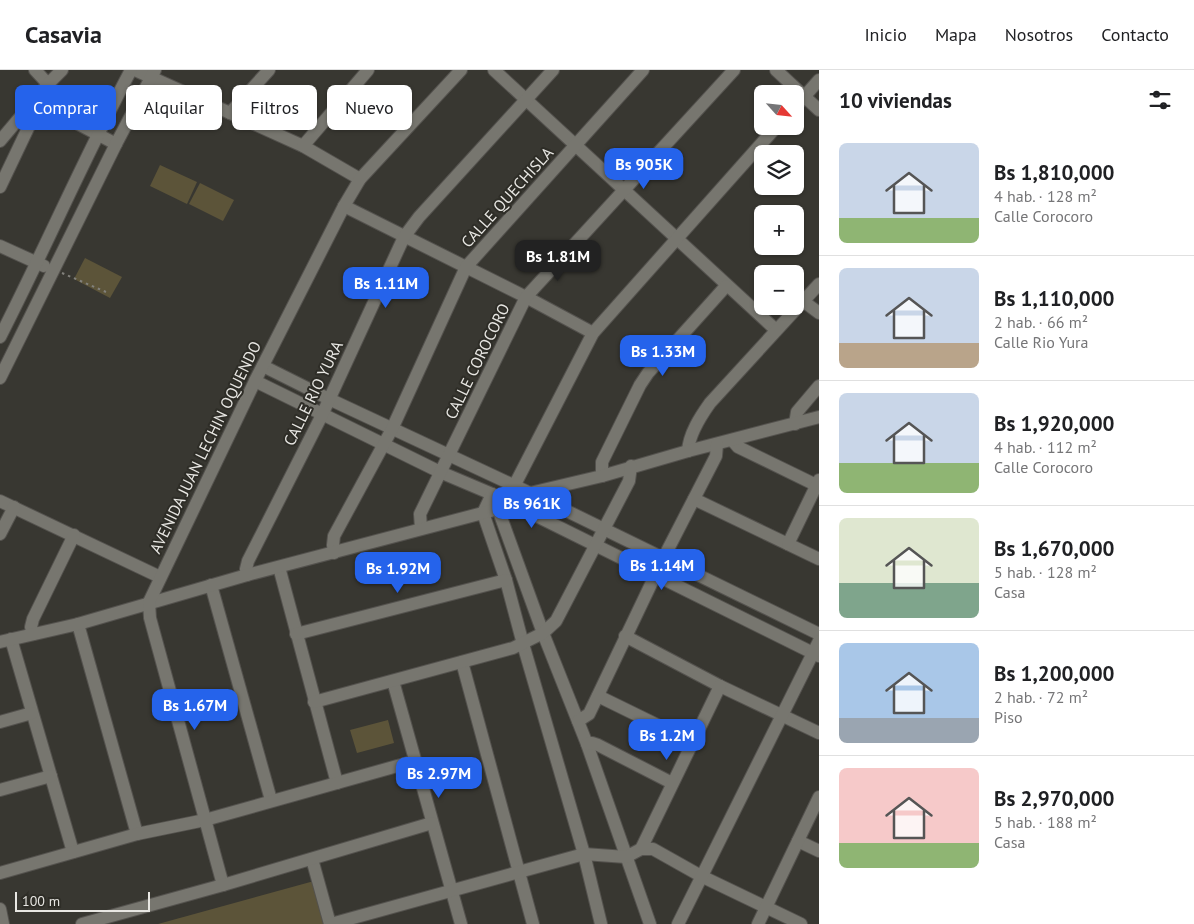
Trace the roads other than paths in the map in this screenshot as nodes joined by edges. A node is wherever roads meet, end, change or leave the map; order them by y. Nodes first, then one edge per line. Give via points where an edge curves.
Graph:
1 (35, 70) edge
2 (62, 70) edge
3 (133, 70) edge
4 (269, 70) edge
5 (368, 70) edge
6 (461, 70) edge
7 (494, 70) edge
8 (553, 70) edge
9 (643, 70) edge
10 (734, 70) edge
11 (776, 70) edge
12 (155, 72) edge
13 (819, 80) edge
14 (48, 84) joint
15 (792, 85) edge
16 (804, 97) joint
17 (526, 100) junction
18 (819, 110) edge
19 (230, 113) junction
20 (15, 126) edge
21 (25, 130) edge
22 (87, 130) edge
23 (96, 135) junction
24 (769, 135) edge
25 (0, 141) edge
26 (116, 144) junction
27 (303, 146) junction
28 (574, 146) junction
29 (360, 179) junction
30 (0, 187) edge
31 (624, 190) junction
32 (344, 206) junction
33 (404, 237) junction
34 (676, 239) junction
35 (0, 246) edge
36 (37, 263) junction
37 (466, 267) junction
38 (54, 270) junction
39 (819, 284) edge
40 (726, 286) junction
41 (526, 297) junction
42 (804, 301) joint
43 (819, 313) edge
44 (790, 315) edge
45 (776, 330) junction
46 (592, 333) junction
47 (0, 338) edge
48 (263, 366) junction
49 (0, 378) edge
50 (255, 381) junction
51 (819, 386) edge
52 (329, 399) junction
53 (322, 415) junction
54 (819, 417) edge
55 (795, 424) junction
56 (392, 429) junction
57 (732, 440) junction
58 (718, 444) junction
59 (384, 445) junction
60 (688, 451) junction
61 (449, 455) junction
62 (631, 466) junction
63 (440, 472) junction
64 (602, 476) junction
65 (818, 483) edge
66 (514, 487) junction
67 (530, 493) junction
68 (492, 494) junction
69 (694, 499) junction
70 (0, 500) edge
71 (505, 504) junction
72 (14, 507) junction
73 (483, 513) junction
74 (421, 528) junction
75 (604, 530) junction
76 (0, 534) edge
77 (74, 535) junction
78 (788, 544) junction
79 (594, 545) junction
80 (334, 553) junction
81 (663, 559) junction
82 (819, 559) edge
83 (279, 566) junction
84 (247, 575) junction
85 (655, 576) junction
86 (160, 577) junction
87 (506, 580) junction
88 (212, 585) junction
89 (149, 602) junction
90 (78, 624) junction
91 (543, 632) junction
92 (33, 634) junction
93 (296, 634) junction
94 (819, 634) edge
95 (625, 636) junction
96 (6, 641) edge
97 (819, 641) edge
98 (523, 644) junction
99 (816, 655) edge
100 (462, 662) junction
101 (393, 681) junction
102 (720, 686) junction
103 (598, 696) junction
104 (314, 702) junction
105 (32, 713) junction
106 (783, 716) junction
107 (0, 722) edge
108 (578, 722) junction
109 (819, 733) edge
110 (692, 742) junction
111 (587, 744) junction
112 (415, 761) junction
113 (51, 776) junction
114 (337, 783) junction
115 (672, 783) junction
116 (0, 790) edge
117 (819, 798) edge
118 (271, 800) junction
119 (205, 820) junction
120 (432, 823) junction
121 (137, 834) junction
122 (798, 841) junction
123 (641, 849) junction
124 (819, 851) edge
125 (73, 852) junction
126 (584, 854) junction
127 (626, 857) junction
128 (312, 859) junction
129 (519, 872) junction
130 (0, 873) edge
131 (702, 876) junction
132 (223, 885) junction
133 (451, 890) junction
134 (766, 907) junction
135 (0, 909) edge
136 (131, 918) edge
137 (3, 924) edge
138 (82, 924) edge
139 (331, 924) edge
140 (461, 924) edge
141 (533, 924) edge
142 (601, 924) edge
143 (650, 924) edge
144 (678, 924) edge
145 (758, 924) edge
146 (801, 924) edge

1 - 14 street
2 - 14 street
3 - 12 street
3 - 23 street
4 - 19 street
5 - 27 street
6 - 29 street, AVENIDA JUAN LECHIN OQUENDO
7 - 17 street
8 - 17 street, CALLE RIO YURA
9 - 28 street, CALLE QUECHISLA
10 - 31 street, CALLE COROCORO
11 - 15 street
12 - 19 street
12 - 26 street
13 - 16 street
16 - 18 street
17 - 28 street
17 - 33 street, CALLE RIO YURA
19 - 27 street
20 - 25 street
21 - 30 street
22 - 23 street
23 - 26 street
23 - 36 street
24 - 34 street
26 - 38 street
27 - 29 street
28 - 31 street
28 - 37 street, CALLE QUECHISLA
29 - 32 street, AVENIDA JUAN LECHIN OQUENDO
31 - 34 street
31 - 41 street, CALLE COROCORO
32 - 33 street
32 - 48 street, AVENIDA JUAN LECHIN OQUENDO
33 - 37 street
33 - 52 street, CALLE RIO YURA
34 - 40 street
34 - 46 street
35 - 36 street
36 - 38 street
36 - 47 street
37 - 41 street
37 - 56 street, CALLE QUECHISLA
38 - 49 street
39 - 42 street
40 - 45 street
40 - 64 street via 640,385 602,462
41 - 46 street
41 - 61 street, CALLE COROCORO
42 - 43 street
44 - 45 street
45 - 60 street via 710,403 688,444
46 - 66 street
48 - 50 street, AVENIDA JUAN LECHIN OQUENDO
48 - 52 street
50 - 53 street
50 - 86 street, AVENIDA JUAN LECHIN OQUENDO
51 - 55 street via 797,412
52 - 53 street, CALLE RIO YURA
52 - 56 street
53 - 59 street
53 - 84 street, CALLE RIO YURA via 248,561
54 - 55 street
55 - 57 street
56 - 59 street, CALLE QUECHISLA
56 - 61 street
57 - 58 street
57 - 65 street via 738,447
58 - 60 street
58 - 69 street via 716,456
59 - 63 street
59 - 80 street, CALLE QUECHISLA via 334,536
60 - 62 street
61 - 63 street, CALLE COROCORO
61 - 66 street
62 - 64 street
62 - 75 street via 629,481
63 - 68 street
63 - 74 street, CALLE COROCORO via 420,514
64 - 67 street
65 - 78 street
66 - 67 street
66 - 71 street
67 - 71 street
67 - 75 street
68 - 71 street
68 - 73 street
69 - 78 street
69 - 81 street
70 - 72 street
71 - 73 street
71 - 79 street
71 - 91 street
72 - 76 street
72 - 77 street
73 - 74 street
73 - 87 street
74 - 80 street
75 - 79 street
75 - 81 street
77 - 86 street
77 - 92 street via 33,619
78 - 82 street
79 - 85 street
79 - 91 street via 556,621
80 - 83 street
81 - 85 street
81 - 94 street
83 - 84 street
83 - 93 street
84 - 88 street
85 - 95 street
85 - 99 street
86 - 89 street, AVENIDA JUAN LECHIN OQUENDO
87 - 93 street
87 - 98 street
88 - 89 street
88 - 118 street
89 - 90 street
89 - 119 street via 150,618
90 - 92 street
90 - 121 street
91 - 98 street
91 - 108 street
92 - 96 street
93 - 104 street
95 - 102 street
95 - 103 street
96 - 105 street
97 - 99 street
98 - 100 street
98 - 126 street
99 - 106 street
100 - 101 street
100 - 129 street
101 - 104 street
101 - 112 street
102 - 106 street
102 - 110 street
103 - 108 street via 589,714
103 - 110 street
104 - 114 street
105 - 107 street
105 - 113 street
106 - 109 street
106 - 131 street
108 - 111 street
110 - 115 street
111 - 115 street via 598,745
111 - 127 street
112 - 114 street
112 - 120 street
113 - 116 street
113 - 125 street
114 - 118 street
115 - 123 street
117 - 122 street
118 - 119 street
119 - 121 street
119 - 132 street
120 - 128 street
120 - 133 street
121 - 125 street
122 - 124 street
122 - 134 street
123 - 127 street
123 - 131 street via 653,849
125 - 130 street
126 - 127 street
126 - 129 street
126 - 142 street
127 - 143 street
128 - 132 street
128 - 139 street
129 - 133 street
129 - 141 street
131 - 134 street
131 - 144 street
132 - 136 street
133 - 139 street
133 - 140 street
134 - 145 street
134 - 146 street
135 - 137 street
136 - 138 street

